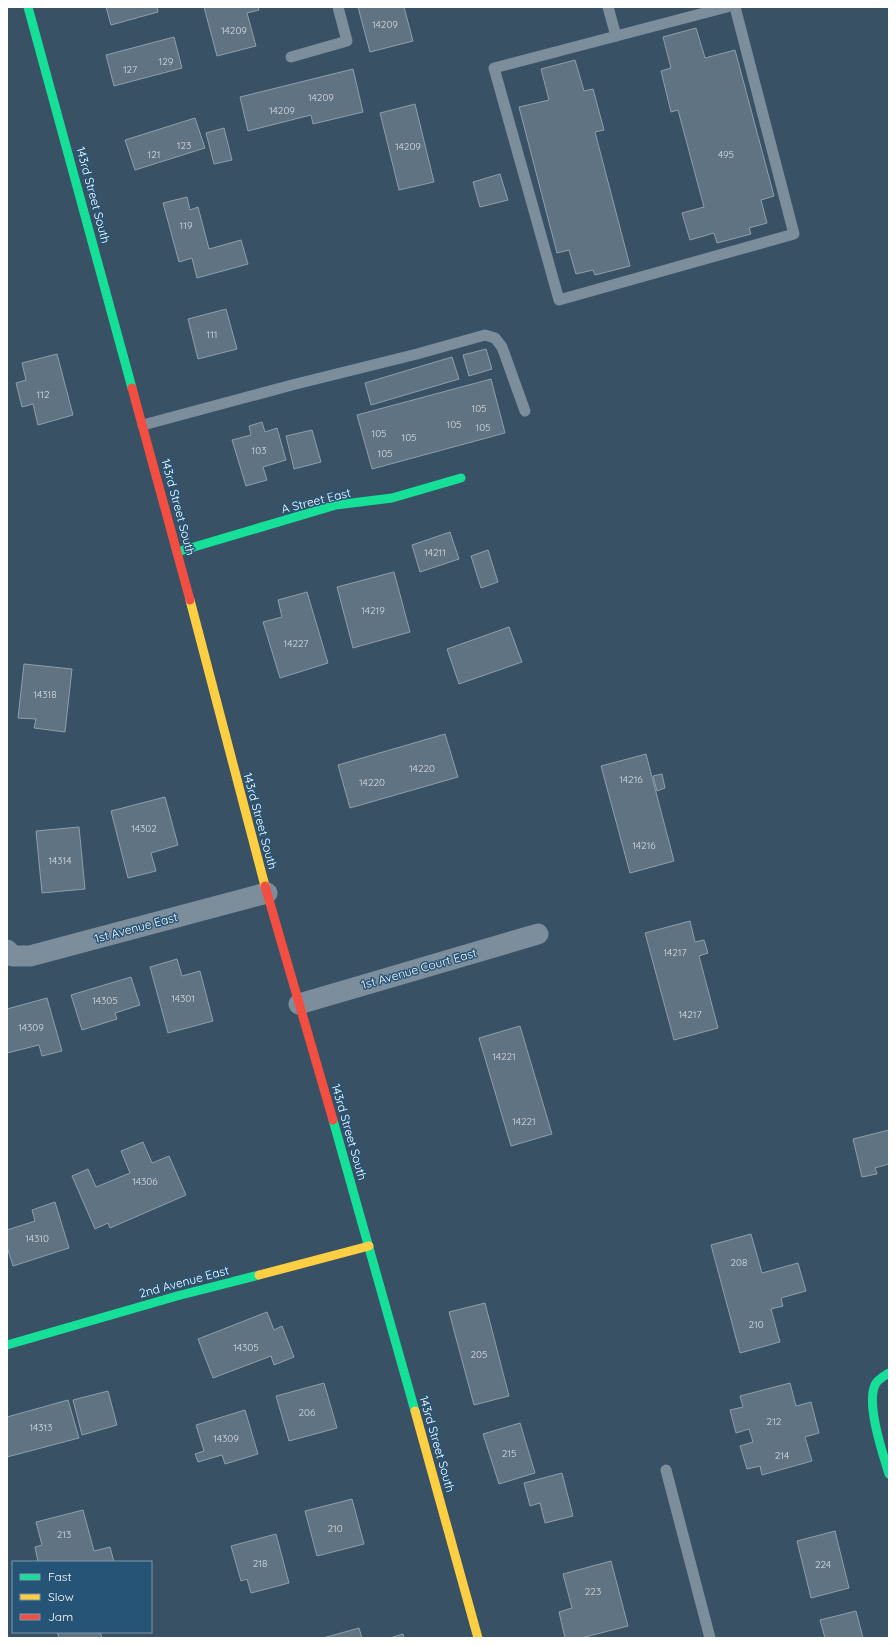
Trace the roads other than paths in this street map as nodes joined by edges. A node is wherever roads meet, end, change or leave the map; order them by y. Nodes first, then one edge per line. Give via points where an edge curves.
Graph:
1 (28, 7) edge
2 (338, 7) edge
3 (608, 7) edge
4 (727, 7) edge
5 (734, 7) edge
6 (616, 36) junction
7 (291, 57) dead end
8 (525, 411) dead end
9 (143, 425) junction
10 (461, 478) dead end
11 (178, 552) junction
12 (267, 893) junction
13 (538, 934) dead end
14 (7, 950) edge
15 (299, 1004) junction
16 (369, 1246) junction
17 (7, 1345) edge
18 (889, 1373) edge
19 (666, 1470) dead end
20 (889, 1474) edge
21 (478, 1638) edge
22 (710, 1638) edge

1 - 9 street, 143rd Street South
2 - 7 lane via 347,41
3 - 6 lane
4 - 6 lane
5 - 6 lane via 794,234 559,300 494,68
8 - 9 lane via 502,346 495,338 485,335
9 - 11 street, 143rd Street South
10 - 11 street, A Street East via 392,498 336,505
11 - 12 street, 143rd Street South
12 - 14 street, 1st Avenue East via 30,956 13,956
12 - 15 street, 143rd Street South
13 - 15 street, 1st Avenue Court East
15 - 16 street, 143rd Street South
16 - 17 street, 2nd Avenue East via 177,1296
16 - 21 street, 143rd Street South
18 - 20 street via 874,1386 872,1404
19 - 22 lane

